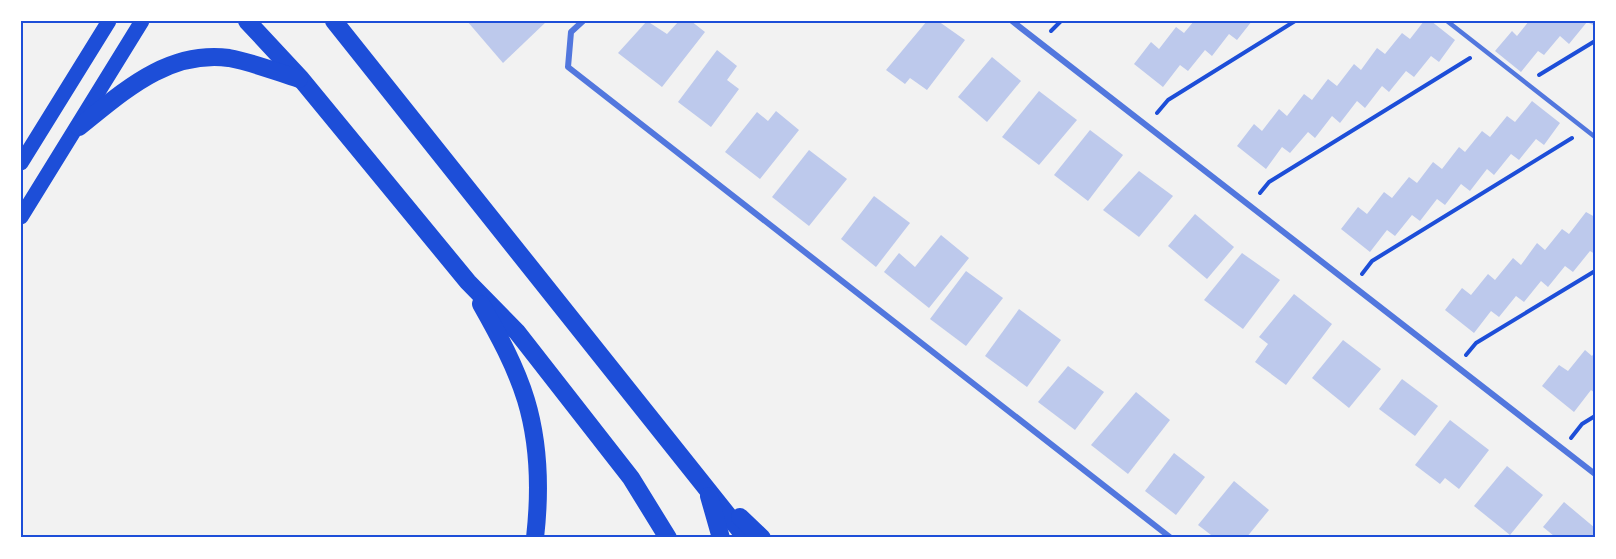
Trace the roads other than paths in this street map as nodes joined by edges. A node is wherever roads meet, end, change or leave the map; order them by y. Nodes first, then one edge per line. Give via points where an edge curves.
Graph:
1 (110, 21) edge
2 (142, 21) edge
3 (247, 21) edge
4 (334, 21) edge
5 (348, 21) edge
6 (584, 21) edge
7 (1012, 21) edge
8 (1447, 21) edge
9 (356, 47) junction
10 (302, 80) junction
11 (79, 127) junction
12 (1595, 138) edge
13 (21, 163) edge
14 (21, 217) edge
15 (468, 282) junction
16 (1595, 474) edge
17 (706, 485) junction
18 (535, 538) edge
19 (668, 538) edge
20 (721, 538) edge
21 (733, 538) edge
22 (746, 538) edge
23 (762, 538) edge
24 (1171, 538) edge

1 - 13 main road
2 - 11 main road
3 - 10 highway
4 - 9 highway
5 - 9 highway
6 - 24 street via 571,32 568,67
7 - 16 street
8 - 12 lane
9 - 17 highway
10 - 11 highway via 229,58 191,60 146,75
10 - 15 highway
11 - 14 main road
15 - 18 highway via 499,337 526,400 536,461
15 - 19 highway via 517,332 631,478
17 - 20 highway
17 - 21 highway
17 - 22 highway
17 - 23 highway

